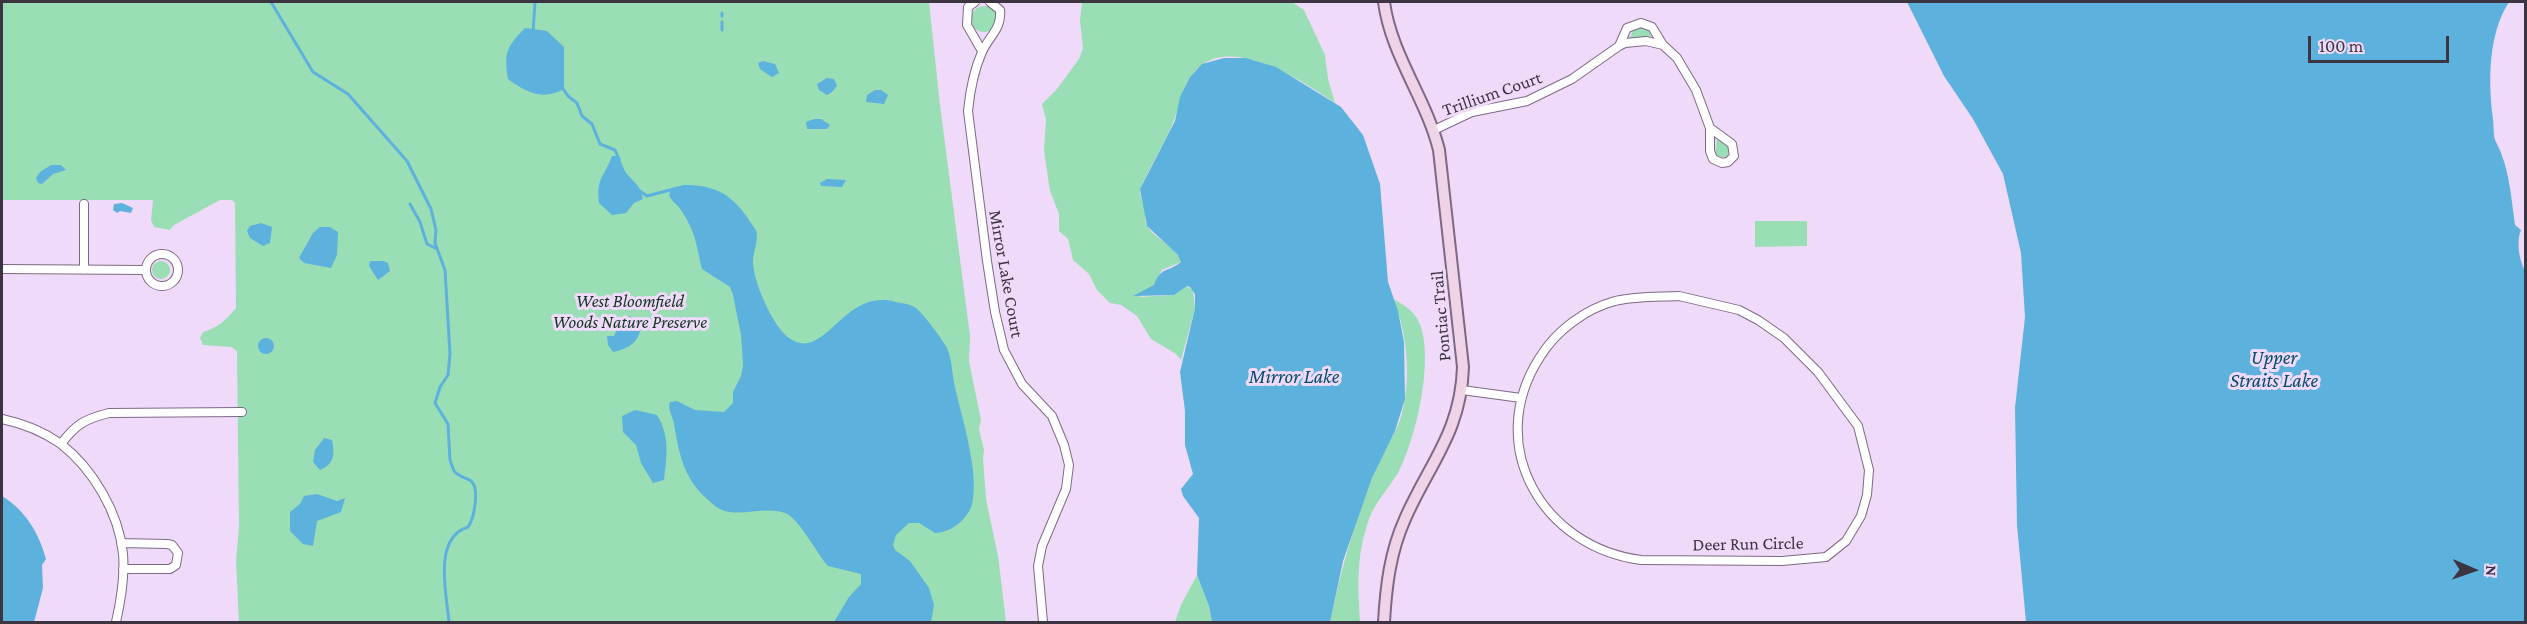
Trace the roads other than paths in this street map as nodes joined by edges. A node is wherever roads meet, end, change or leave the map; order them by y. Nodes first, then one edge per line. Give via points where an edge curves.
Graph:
1 (975, 2) edge
2 (990, 2) edge
3 (1384, 2) edge
4 (1663, 45) junction
5 (1619, 46) junction
6 (982, 51) junction
7 (1710, 128) junction
8 (1434, 130) junction
9 (84, 204) dead end
10 (2, 269) edge
11 (84, 270) junction
12 (146, 270) junction
13 (1462, 390) junction
14 (1521, 398) junction
15 (242, 412) dead end
16 (2, 419) edge
17 (61, 444) junction
18 (121, 543) junction
19 (123, 569) junction
20 (116, 622) edge
21 (1043, 622) edge
22 (1384, 622) edge

1 - 6 street via 966,15
2 - 6 street, Mirror Lake Court via 1000,10 1001,20
3 - 8 main road, Pontiac Trail via 1400,57
4 - 5 street, Trillium Court via 1639,41
4 - 5 street, Trillium Court via 1652,27 1641,23 1627,28
4 - 7 street, Trillium Court via 1686,69
5 - 8 street, Trillium Court via 1547,92 1527,101 1472,112
6 - 21 street, Mirror Lake Court via 968,111 994,312 1014,371 1052,416 1069,465 1066,489 1042,546 1038,566
7 - 7 street, Trillium Court via 1732,144 1734,156 1728,162 1713,159
8 - 13 main road, Pontiac Trail via 1450,230
9 - 11 street
10 - 11 street
11 - 12 street
12 - 12 street via 149,280 158,286 173,282 178,273 174,260 163,255 151,259
13 - 14 street
13 - 22 main road, Pontiac Trail via 1455,419 1395,544
14 - 14 street, Deer Run Circle via 1531,370 1563,329 1588,312 1615,301 1679,296 1739,310 1784,338 1818,372 1858,426 1869,471 1861,516 1846,541 1826,557 1782,561 1619,557 1573,535 1551,515 1532,489 1518,441
15 - 17 street via 110,412 74,428
16 - 17 street
17 - 18 street via 100,489
18 - 19 street
18 - 19 street via 167,544 178,553 176,565 170,569
19 - 20 street

